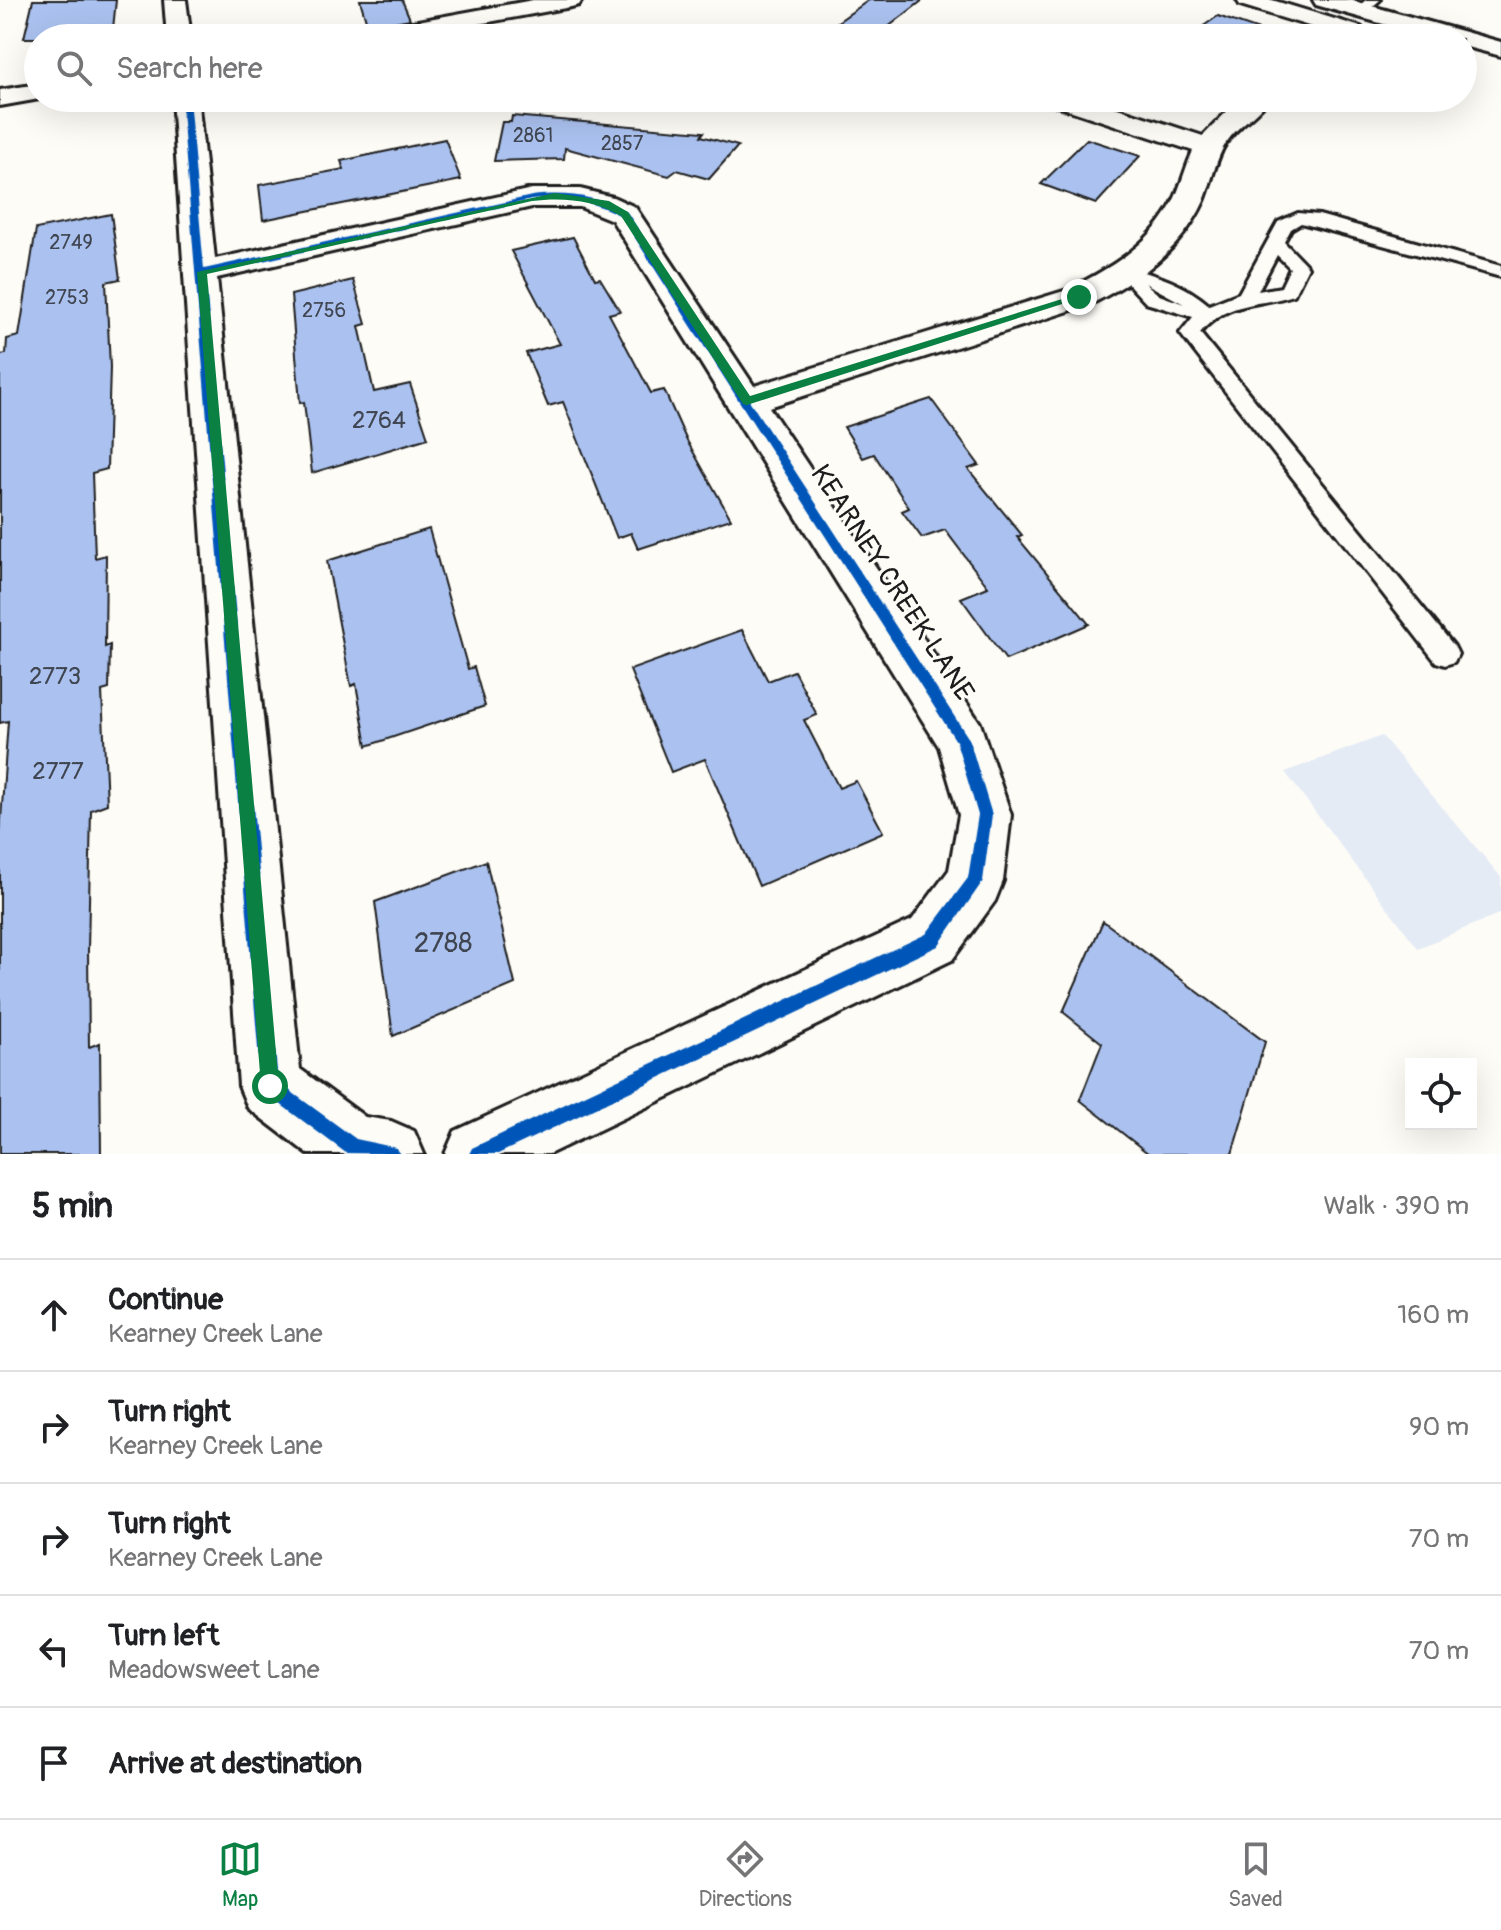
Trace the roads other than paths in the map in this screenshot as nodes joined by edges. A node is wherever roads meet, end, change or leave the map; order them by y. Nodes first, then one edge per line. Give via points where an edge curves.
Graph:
1 (175, 0) edge
2 (571, 0) edge
3 (1248, 0) edge
4 (1324, 0) edge
5 (1367, 6) edge
6 (178, 24) edge
7 (440, 24) edge
8 (1309, 24) edge
9 (1346, 24) edge
10 (1420, 24) edge
11 (1477, 42) edge
12 (1501, 49) edge
13 (1477, 67) edge
14 (1501, 73) edge
15 (24, 94) edge
16 (0, 98) edge
17 (186, 112) edge
18 (1103, 112) edge
19 (1240, 112) edge
20 (1209, 147) junction
21 (1275, 242) junction
22 (202, 272) junction
23 (1501, 272) edge
24 (1127, 273) junction
25 (1246, 297) junction
26 (1207, 313) junction
27 (747, 401) junction
28 (1445, 654) dead end
29 (391, 1154) edge
30 (478, 1154) edge

1 - 6 street
2 - 7 street
3 - 8 street
4 - 5 street
5 - 9 street
5 - 10 street
11 - 12 street
13 - 14 street
15 - 16 street
17 - 22 street
18 - 20 street
19 - 20 street
20 - 24 street via 1186,206
21 - 23 lane via 1284,226 1298,218 1313,219
21 - 25 lane
21 - 25 lane via 1299,267 1288,291
22 - 27 street, KEARNEY CREEK LANE via 532,198 555,195 606,203 624,214
22 - 29 street via 270,1086 352,1147
24 - 26 lane via 1141,293 1168,307
24 - 27 street via 1079,297
25 - 26 lane
26 - 28 lane via 1190,333
27 - 30 street, KEARNEY CREEK LANE via 962,739 985,815 975,881 932,940

